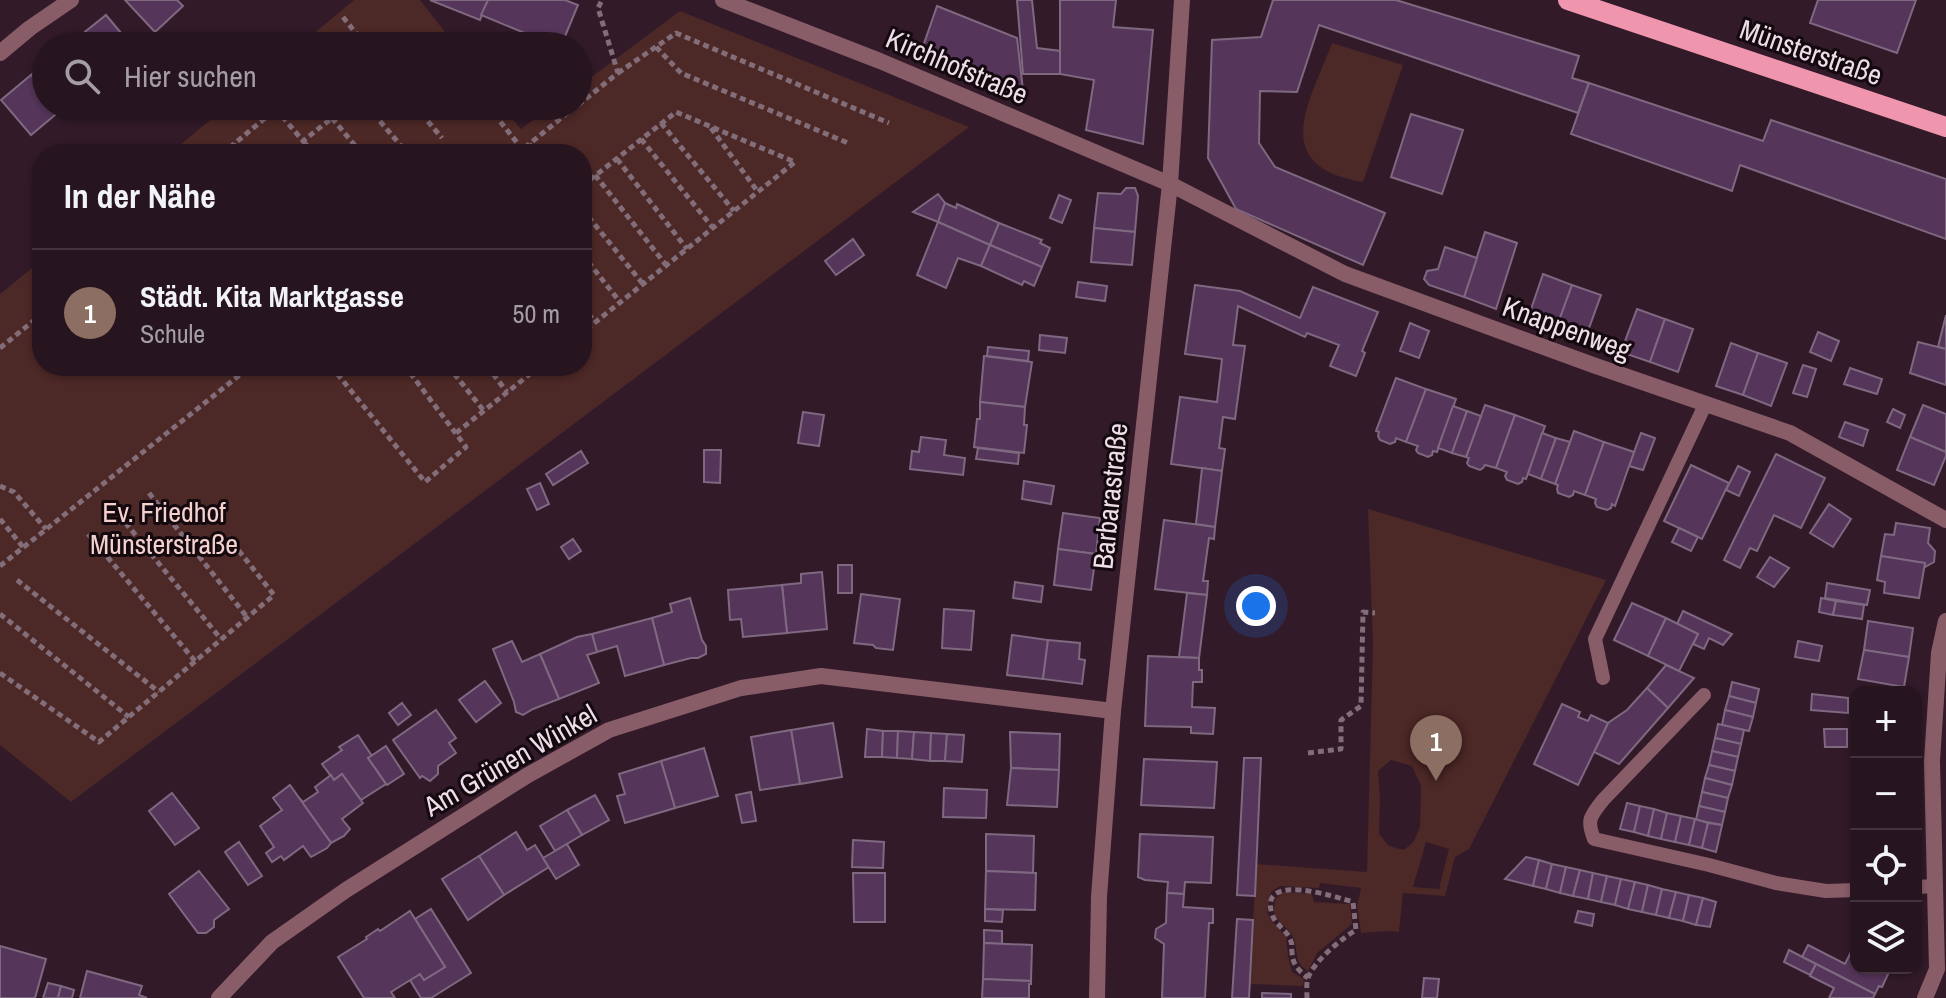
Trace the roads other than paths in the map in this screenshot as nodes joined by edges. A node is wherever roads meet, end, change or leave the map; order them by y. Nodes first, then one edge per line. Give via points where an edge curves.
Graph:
1 (71, 0) edge
2 (723, 0) edge
3 (1182, 0) edge
4 (1568, 0) edge
5 (0, 53) edge
6 (1946, 127) edge
7 (1170, 184) junction
8 (1705, 405) junction
9 (1946, 520) edge
10 (1946, 621) edge
11 (1603, 678) dead end
12 (1704, 695) dead end
13 (1113, 711) junction
14 (1935, 886) junction
15 (1922, 887) edge
16 (1850, 890) edge
17 (1941, 971) edge
18 (219, 998) edge
19 (1097, 998) edge
20 (1925, 998) edge

1 - 5 street
2 - 7 street, Kirchhofstraße
3 - 7 street, Barbarastraße
4 - 6 main road, Münsterstraße
7 - 8 street, Knappenweg via 1345,274
7 - 13 street, Barbarastraße
8 - 9 street, Knappenweg via 1790,433
8 - 11 lane via 1595,639
10 - 14 street via 1932,761
12 - 16 lane via 1597,808 1589,827 1594,839 1776,883
13 - 18 street, Am Grünen Winkel via 821,676 741,688 609,730 346,890 272,942
13 - 19 street, Barbarastraße
14 - 15 lane
14 - 17 street
17 - 20 street

